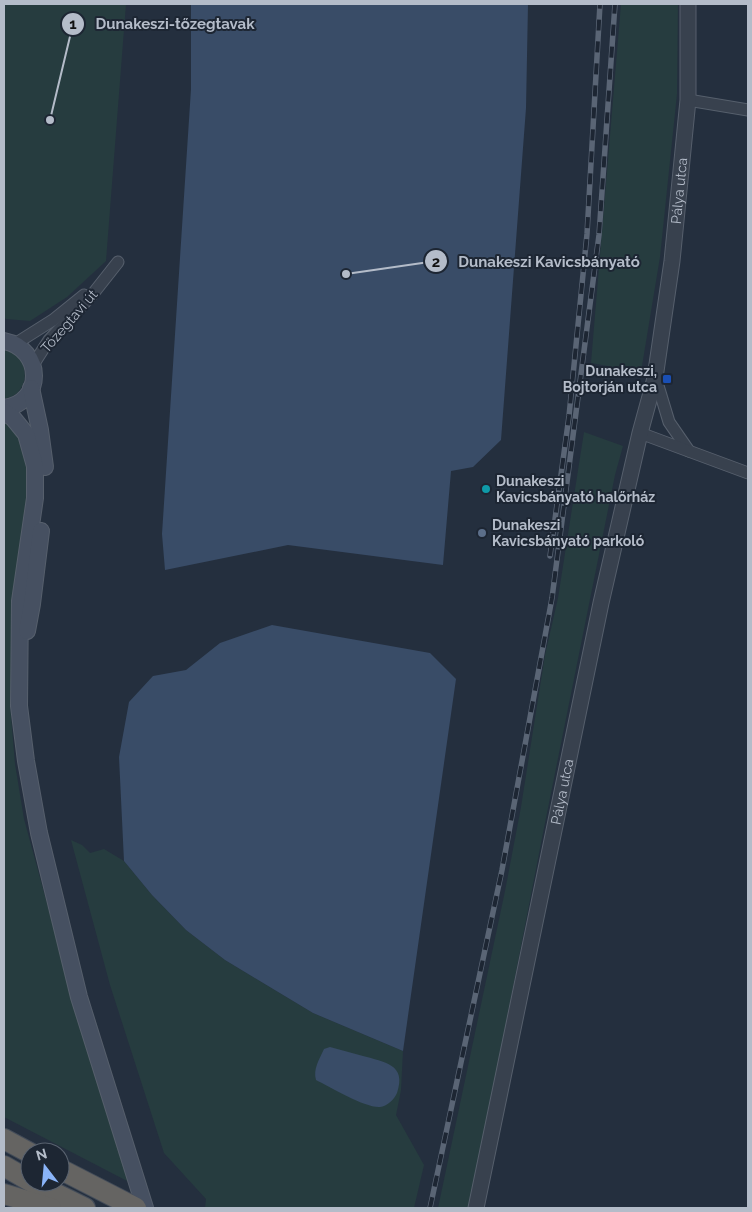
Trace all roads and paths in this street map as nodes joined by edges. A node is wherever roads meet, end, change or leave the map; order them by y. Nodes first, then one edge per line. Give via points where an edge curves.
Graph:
1 (688, 4) edge
2 (688, 100) junction
3 (748, 110) edge
4 (118, 262) dead end
5 (105, 278) junction
6 (7, 342) edge
7 (33, 365) junction
8 (655, 378) junction
9 (32, 388) junction
10 (4, 408) edge
11 (4, 412) edge
12 (674, 429) junction
13 (640, 433) junction
14 (664, 443) junction
15 (689, 451) junction
16 (748, 473) edge
17 (20, 661) junction
18 (4, 1139) edge
19 (20, 1148) edge
20 (4, 1166) edge
21 (70, 1174) edge
22 (20, 1175) edge
23 (51, 1192) edge
24 (4, 1194) edge
25 (80, 1206) edge
26 (51, 1208) edge
27 (136, 1208) edge
28 (145, 1208) edge
29 (476, 1208) edge

1 - 2 street, Pálya utca
2 - 3 street
2 - 8 street, Pálya utca via 672,261
4 - 5 street, Tőzegtavi út
5 - 6 street, Tőzegtavi út via 53,320
5 - 7 street, Tőzegtavi út via 49,340
6 - 7 main road via 23,349
7 - 9 main road
8 - 12 street, Pálya utca via 664,410
8 - 13 street, Pálya utca
9 - 10 main road via 23,400
9 - 17 main road via 45,466 46,498 32,604
11 - 17 main road via 26,434 35,466 35,498 20,601
12 - 14 street via 672,437
12 - 15 street, Pálya utca
13 - 14 street
13 - 29 street, Pálya utca via 600,604
14 - 15 street
15 - 16 street
17 - 28 main road via 22,735 39,833 79,997
18 - 19 highway
20 - 22 highway
21 - 27 highway
23 - 25 highway
24 - 26 highway

